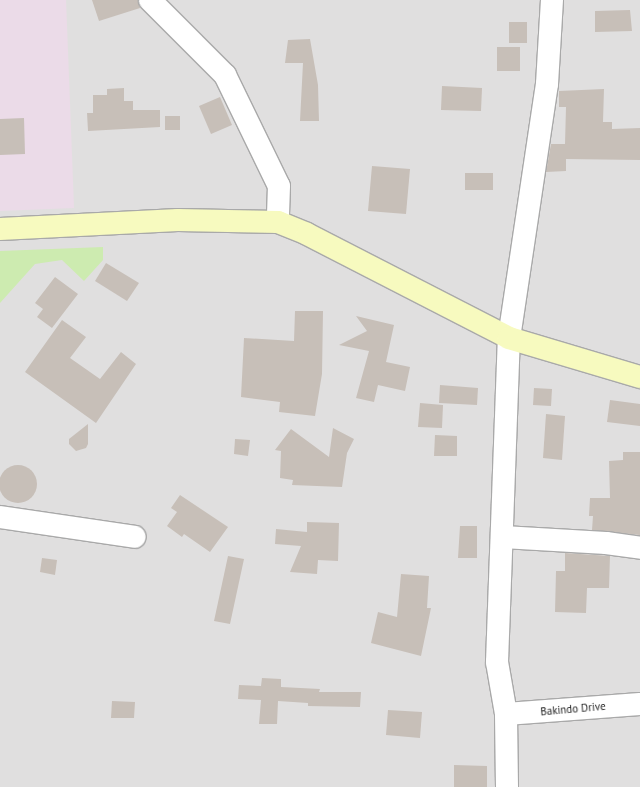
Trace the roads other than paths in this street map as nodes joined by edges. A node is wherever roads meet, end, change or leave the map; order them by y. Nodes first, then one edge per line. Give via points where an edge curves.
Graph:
1 (150, 0) edge
2 (552, 0) edge
3 (278, 222) junction
4 (0, 229) edge
5 (509, 338) junction
6 (640, 377) edge
7 (0, 517) edge
8 (135, 537) dead end
9 (503, 537) junction
10 (640, 548) edge
11 (640, 704) edge
12 (506, 714) junction
13 (507, 787) edge

1 - 3 street via 225,75 278,186
2 - 5 street via 547,84
3 - 4 street via 178,220
3 - 5 street via 307,234
5 - 6 street
5 - 9 street
7 - 8 street
9 - 10 street via 606,543
9 - 12 street via 497,662
11 - 12 street, Bakindo Drive
12 - 13 street

